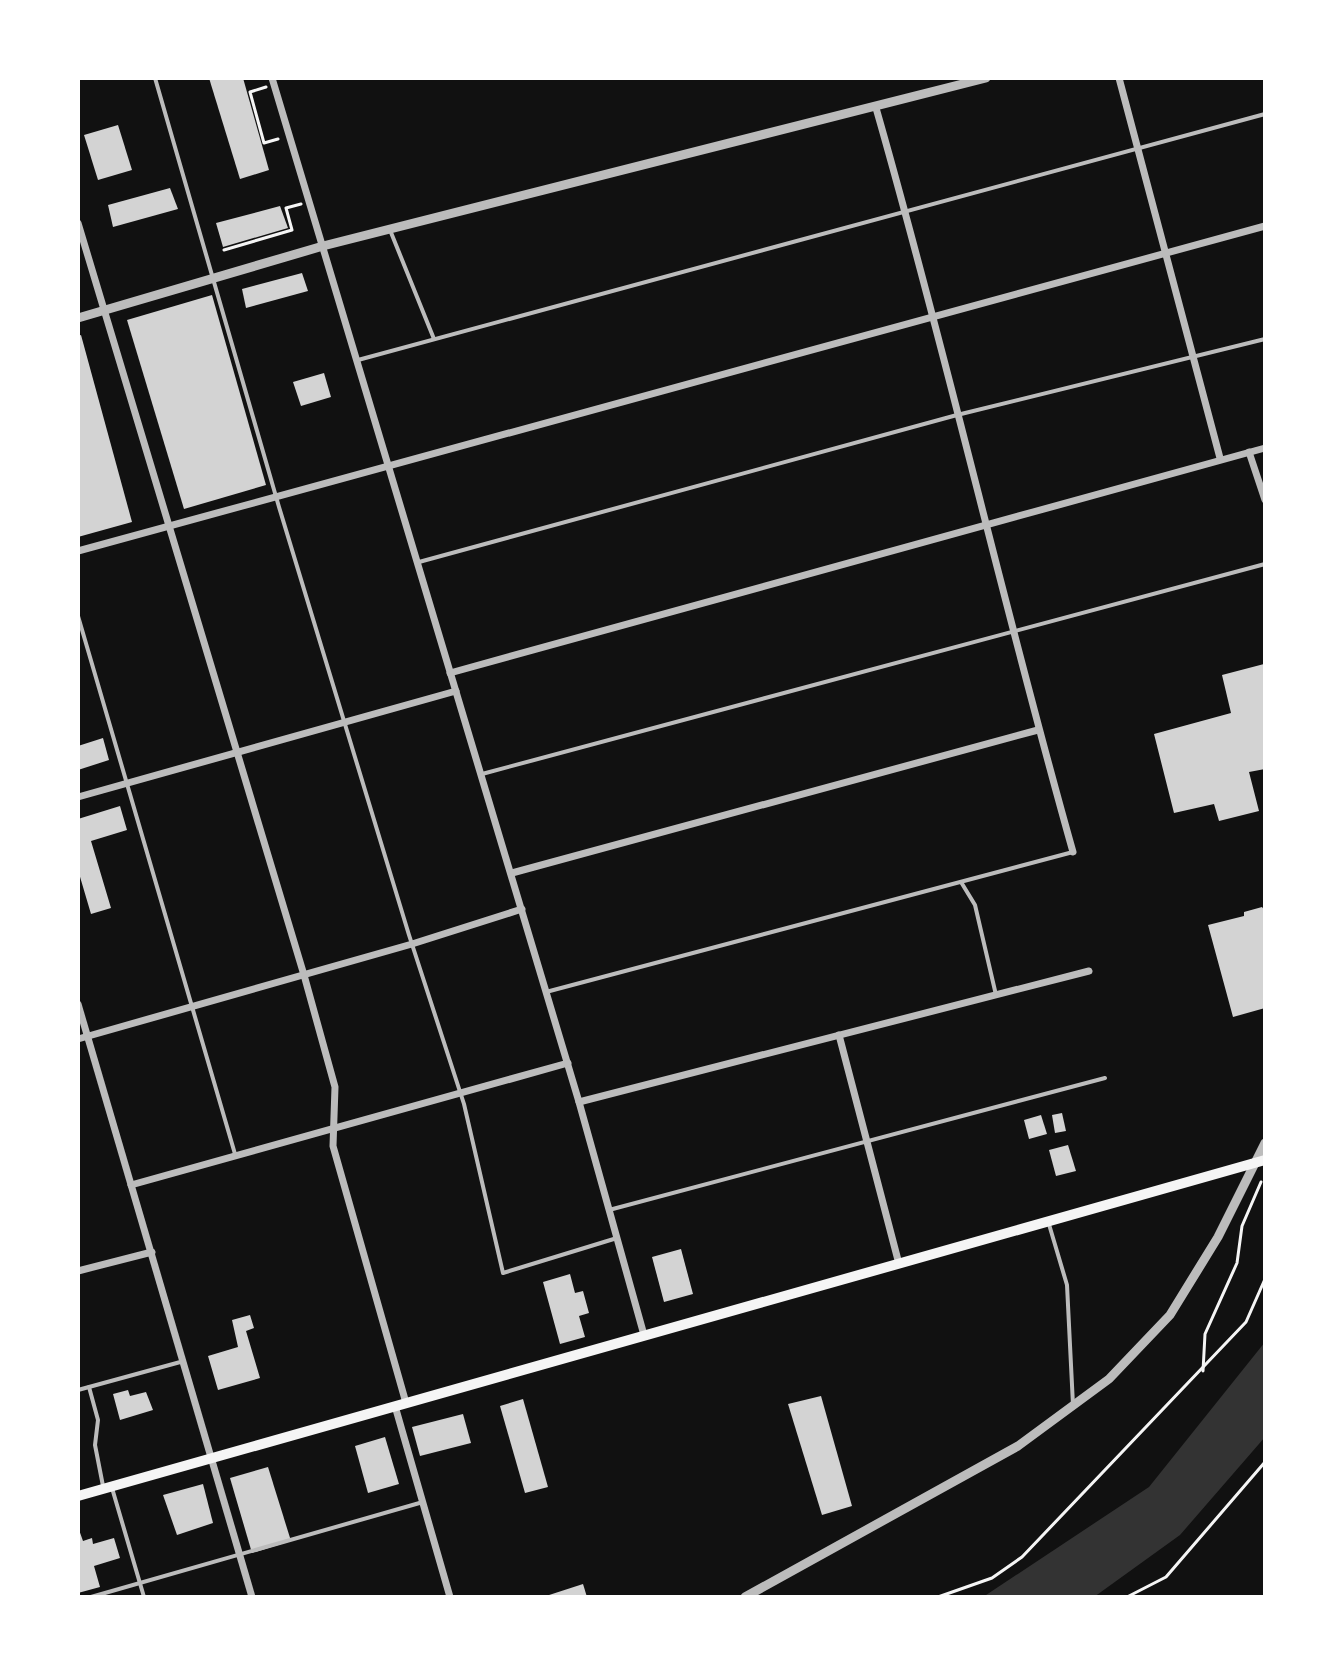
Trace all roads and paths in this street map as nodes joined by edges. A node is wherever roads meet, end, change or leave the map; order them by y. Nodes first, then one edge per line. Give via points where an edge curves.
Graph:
1 (155, 78) edge
2 (272, 78) edge
3 (986, 78) edge
4 (1119, 78) edge
5 (266, 87) dead end
6 (876, 108) junction
7 (1265, 114) edge
8 (281, 138) dead end
9 (1137, 147) junction
10 (301, 204) dead end
11 (906, 211) junction
12 (78, 223) edge
13 (1265, 226) edge
14 (390, 230) junction
15 (323, 246) junction
16 (224, 250) dead end
17 (1167, 253) junction
18 (212, 278) junction
19 (104, 310) junction
20 (936, 317) junction
21 (78, 318) edge
22 (434, 339) junction
23 (1265, 339) edge
24 (1194, 358) junction
25 (355, 361) junction
26 (957, 415) junction
27 (1265, 448) edge
28 (1249, 452) junction
29 (1220, 458) junction
30 (387, 463) junction
31 (277, 495) junction
32 (1265, 500) edge
33 (986, 523) junction
34 (167, 526) junction
35 (78, 551) edge
36 (419, 562) junction
37 (1265, 564) edge
38 (78, 616) edge
39 (1014, 632) junction
40 (450, 673) junction
41 (456, 691) junction
42 (345, 723) junction
43 (1038, 730) junction
44 (236, 754) junction
45 (479, 775) junction
46 (127, 784) junction
47 (78, 797) edge
48 (1073, 852) joint
49 (512, 873) junction
50 (961, 882) junction
51 (522, 909) junction
52 (412, 944) junction
53 (1089, 971) dead end
54 (304, 975) junction
55 (546, 992) junction
56 (996, 995) junction
57 (78, 1004) edge
58 (193, 1007) junction
59 (839, 1035) junction
60 (88, 1037) junction
61 (78, 1039) edge
62 (568, 1063) junction
63 (1105, 1078) dead end
64 (460, 1093) junction
65 (579, 1102) junction
66 (333, 1128) junction
67 (868, 1140) junction
68 (1265, 1143) edge
69 (235, 1156) junction
70 (1261, 1160) edge
71 (1261, 1182) dead end
72 (131, 1185) junction
73 (609, 1210) junction
74 (1047, 1221) junction
75 (617, 1238) junction
76 (152, 1252) junction
77 (899, 1264) junction
78 (78, 1271) edge
79 (1265, 1279) edge
80 (644, 1335) junction
81 (184, 1361) junction
82 (1203, 1371) junction
83 (89, 1387) junction
84 (78, 1390) edge
85 (406, 1403) junction
86 (395, 1406) junction
87 (1073, 1408) junction
88 (212, 1457) junction
89 (1265, 1462) edge
90 (108, 1487) junction
91 (78, 1496) edge
92 (423, 1502) junction
93 (240, 1556) junction
94 (139, 1582) junction
95 (91, 1597) edge
96 (144, 1597) edge
97 (252, 1597) edge
98 (450, 1597) edge
99 (745, 1597) edge
100 (938, 1597) edge
101 (1127, 1597) edge

1 - 18 lane
2 - 15 street
3 - 6 street
4 - 9 street
5 - 8 path via 250,92 264,143
6 - 11 street
6 - 14 street
7 - 9 lane
9 - 11 lane
9 - 17 street
10 - 16 path via 286,208 292,230
11 - 20 street
11 - 22 lane
12 - 19 street
13 - 17 street
14 - 15 street
14 - 22 lane
15 - 18 street
15 - 25 street
17 - 20 street
17 - 24 street
18 - 19 street
18 - 31 lane
19 - 21 street
19 - 34 street
20 - 26 street
20 - 30 street
22 - 25 lane
23 - 24 lane
24 - 26 lane
24 - 29 street
25 - 30 street
26 - 33 street
26 - 36 lane
27 - 28 street
28 - 29 street
28 - 32 street
29 - 33 street
30 - 31 street
30 - 36 street
31 - 34 street
31 - 42 lane
33 - 39 street
33 - 40 street
34 - 35 street
34 - 44 street
36 - 40 street
37 - 39 lane
38 - 46 lane
39 - 43 street
39 - 45 lane
40 - 41 street
41 - 42 street
41 - 45 street
42 - 44 street
42 - 52 lane
43 - 48 street
43 - 49 street
44 - 46 street
44 - 54 street
45 - 49 street
46 - 47 street
46 - 58 lane
48 - 50 lane
49 - 51 street
50 - 55 lane
50 - 56 lane via 975,905
51 - 52 street
51 - 55 street
52 - 54 street
52 - 64 lane
53 - 56 street
54 - 58 street
54 - 66 street via 335,1087
55 - 62 street
56 - 59 street
57 - 60 street
58 - 60 street
58 - 69 lane
59 - 65 street
59 - 67 street
60 - 61 street
60 - 72 street
62 - 64 street
62 - 65 street
63 - 67 lane
64 - 66 street
64 - 75 lane via 503,1273
65 - 73 street
66 - 69 street
66 - 85 street via 333,1146
67 - 73 lane
67 - 77 street
68 - 70 street
69 - 72 street
70 - 74 main road
70 - 87 street via 1170,1315 1132,1358
71 - 82 path via 1242,1226 1237,1263 1205,1334
72 - 76 street
73 - 75 street
74 - 77 main road
74 - 87 lane via 1067,1285
75 - 80 street
76 - 78 street
76 - 81 street
77 - 80 main road
79 - 82 path via 1246,1322
80 - 85 main road
81 - 83 lane
81 - 88 street
82 - 100 path via 1022,1557 992,1578
83 - 84 lane
83 - 90 lane via 98,1420 95,1445
85 - 86 main road
86 - 88 main road
86 - 92 street
87 - 99 street via 999,1457
88 - 90 main road
88 - 93 street
89 - 101 path via 1166,1577
90 - 91 main road
90 - 94 lane
92 - 93 lane
92 - 98 street
93 - 94 lane
93 - 97 street
94 - 95 lane
94 - 96 lane

